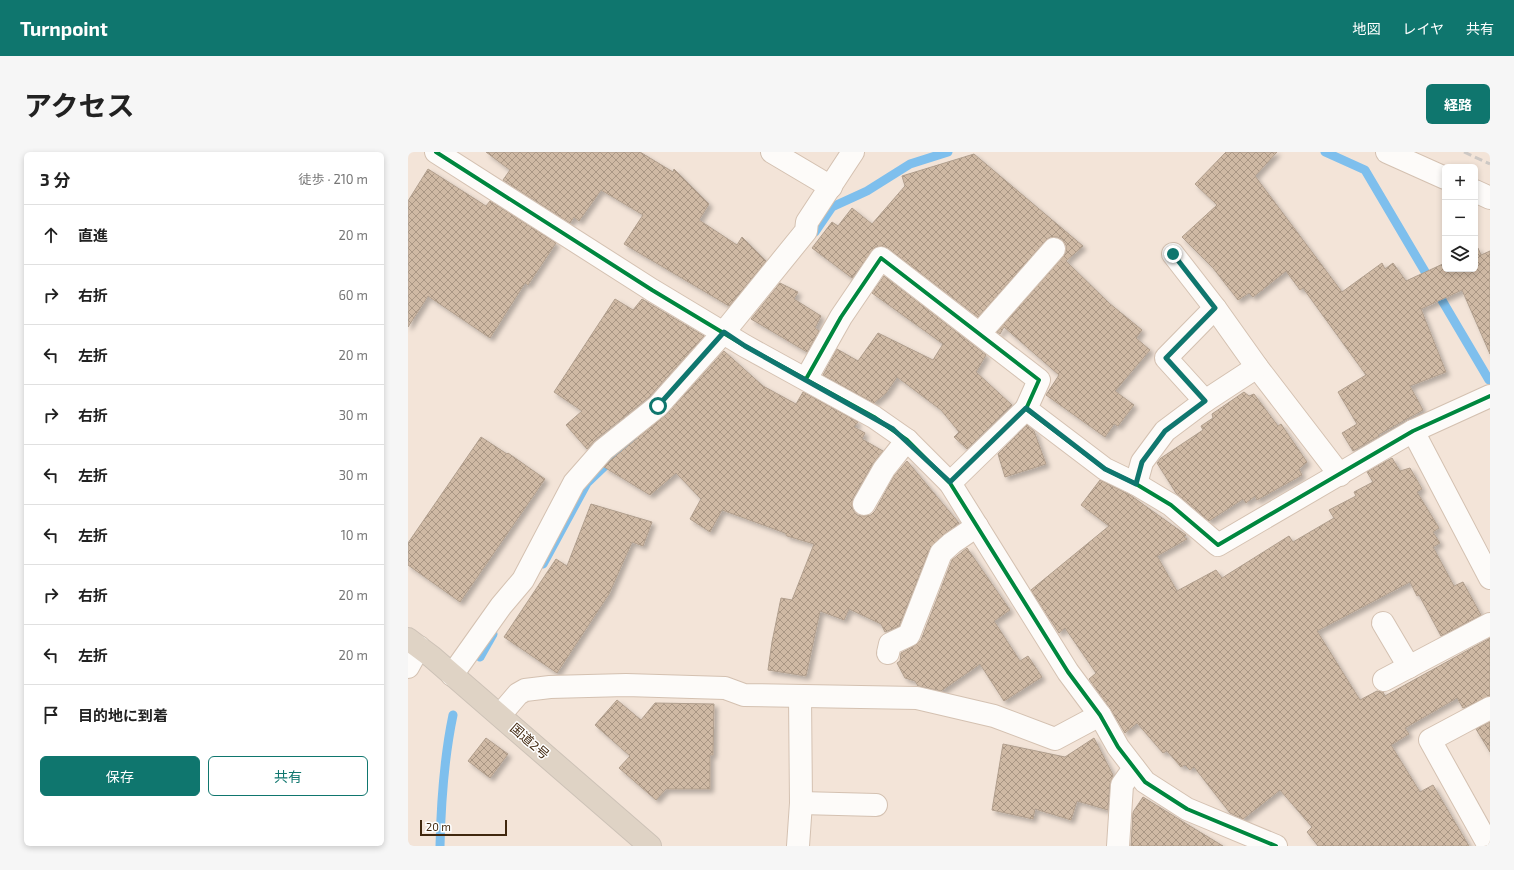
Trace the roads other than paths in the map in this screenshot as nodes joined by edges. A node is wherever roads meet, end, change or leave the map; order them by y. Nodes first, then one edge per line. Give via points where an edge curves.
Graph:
1 (436, 152) edge
2 (772, 152) edge
3 (854, 152) edge
4 (1387, 152) edge
5 (1442, 177) edge
6 (831, 186) junction
7 (1478, 192) edge
8 (1490, 198) edge
9 (1054, 249) dead end
10 (1173, 254) dead end
11 (1215, 308) junction
12 (724, 332) junction
13 (980, 333) junction
14 (1257, 367) junction
15 (806, 380) junction
16 (1490, 396) edge
17 (1205, 401) junction
18 (1026, 408) junction
19 (1413, 431) junction
20 (907, 440) junction
21 (1340, 475) junction
22 (950, 482) junction
23 (1136, 484) junction
24 (864, 504) dead end
25 (977, 526) junction
26 (1490, 578) edge
27 (1383, 623) dead end
28 (1490, 624) edge
29 (414, 643) edge
30 (888, 653) dead end
31 (408, 667) edge
32 (1410, 667) junction
33 (452, 675) junction
34 (1384, 680) dead end
35 (800, 696) junction
36 (1490, 708) edge
37 (500, 715) junction
38 (1100, 715) junction
39 (1134, 768) junction
40 (801, 803) junction
41 (876, 805) dead end
42 (650, 846) edge
43 (798, 846) edge
44 (1118, 846) edge
45 (1276, 846) edge
46 (1489, 846) edge

1 - 12 street via 652,290
2 - 6 street
3 - 6 street
4 - 5 street
6 - 12 street via 807,222 806,232
7 - 8 street
9 - 13 street
10 - 11 street
11 - 14 street
11 - 17 street via 1166,358
12 - 15 street
12 - 33 street via 658,406 603,450 574,484 523,580 501,606
13 - 15 street via 881,258 841,317
13 - 18 street via 1039,380
14 - 17 street
14 - 21 street
15 - 20 street via 874,417
16 - 19 street
17 - 23 street via 1165,431 1142,462
18 - 22 street
18 - 23 street via 1105,469
19 - 21 street
19 - 26 street
20 - 22 street
20 - 24 street via 884,469
21 - 23 street via 1218,545 1171,505
22 - 25 street
25 - 30 street via 952,542 941,553 909,635 890,644
25 - 38 street via 1068,672
27 - 32 street
28 - 32 street
29 - 31 street
29 - 33 highway, 国道2号
32 - 34 street
33 - 37 highway, 国道2号
35 - 37 street via 744,695 725,688 626,685 550,687 525,690 518,694
35 - 38 street via 917,698 994,716 1055,739
35 - 40 street
36 - 46 street via 1430,740
37 - 42 highway, 国道2号
38 - 39 street via 1118,747
39 - 44 street via 1122,785
39 - 45 street via 1144,782 1187,809
40 - 41 street
40 - 43 street

